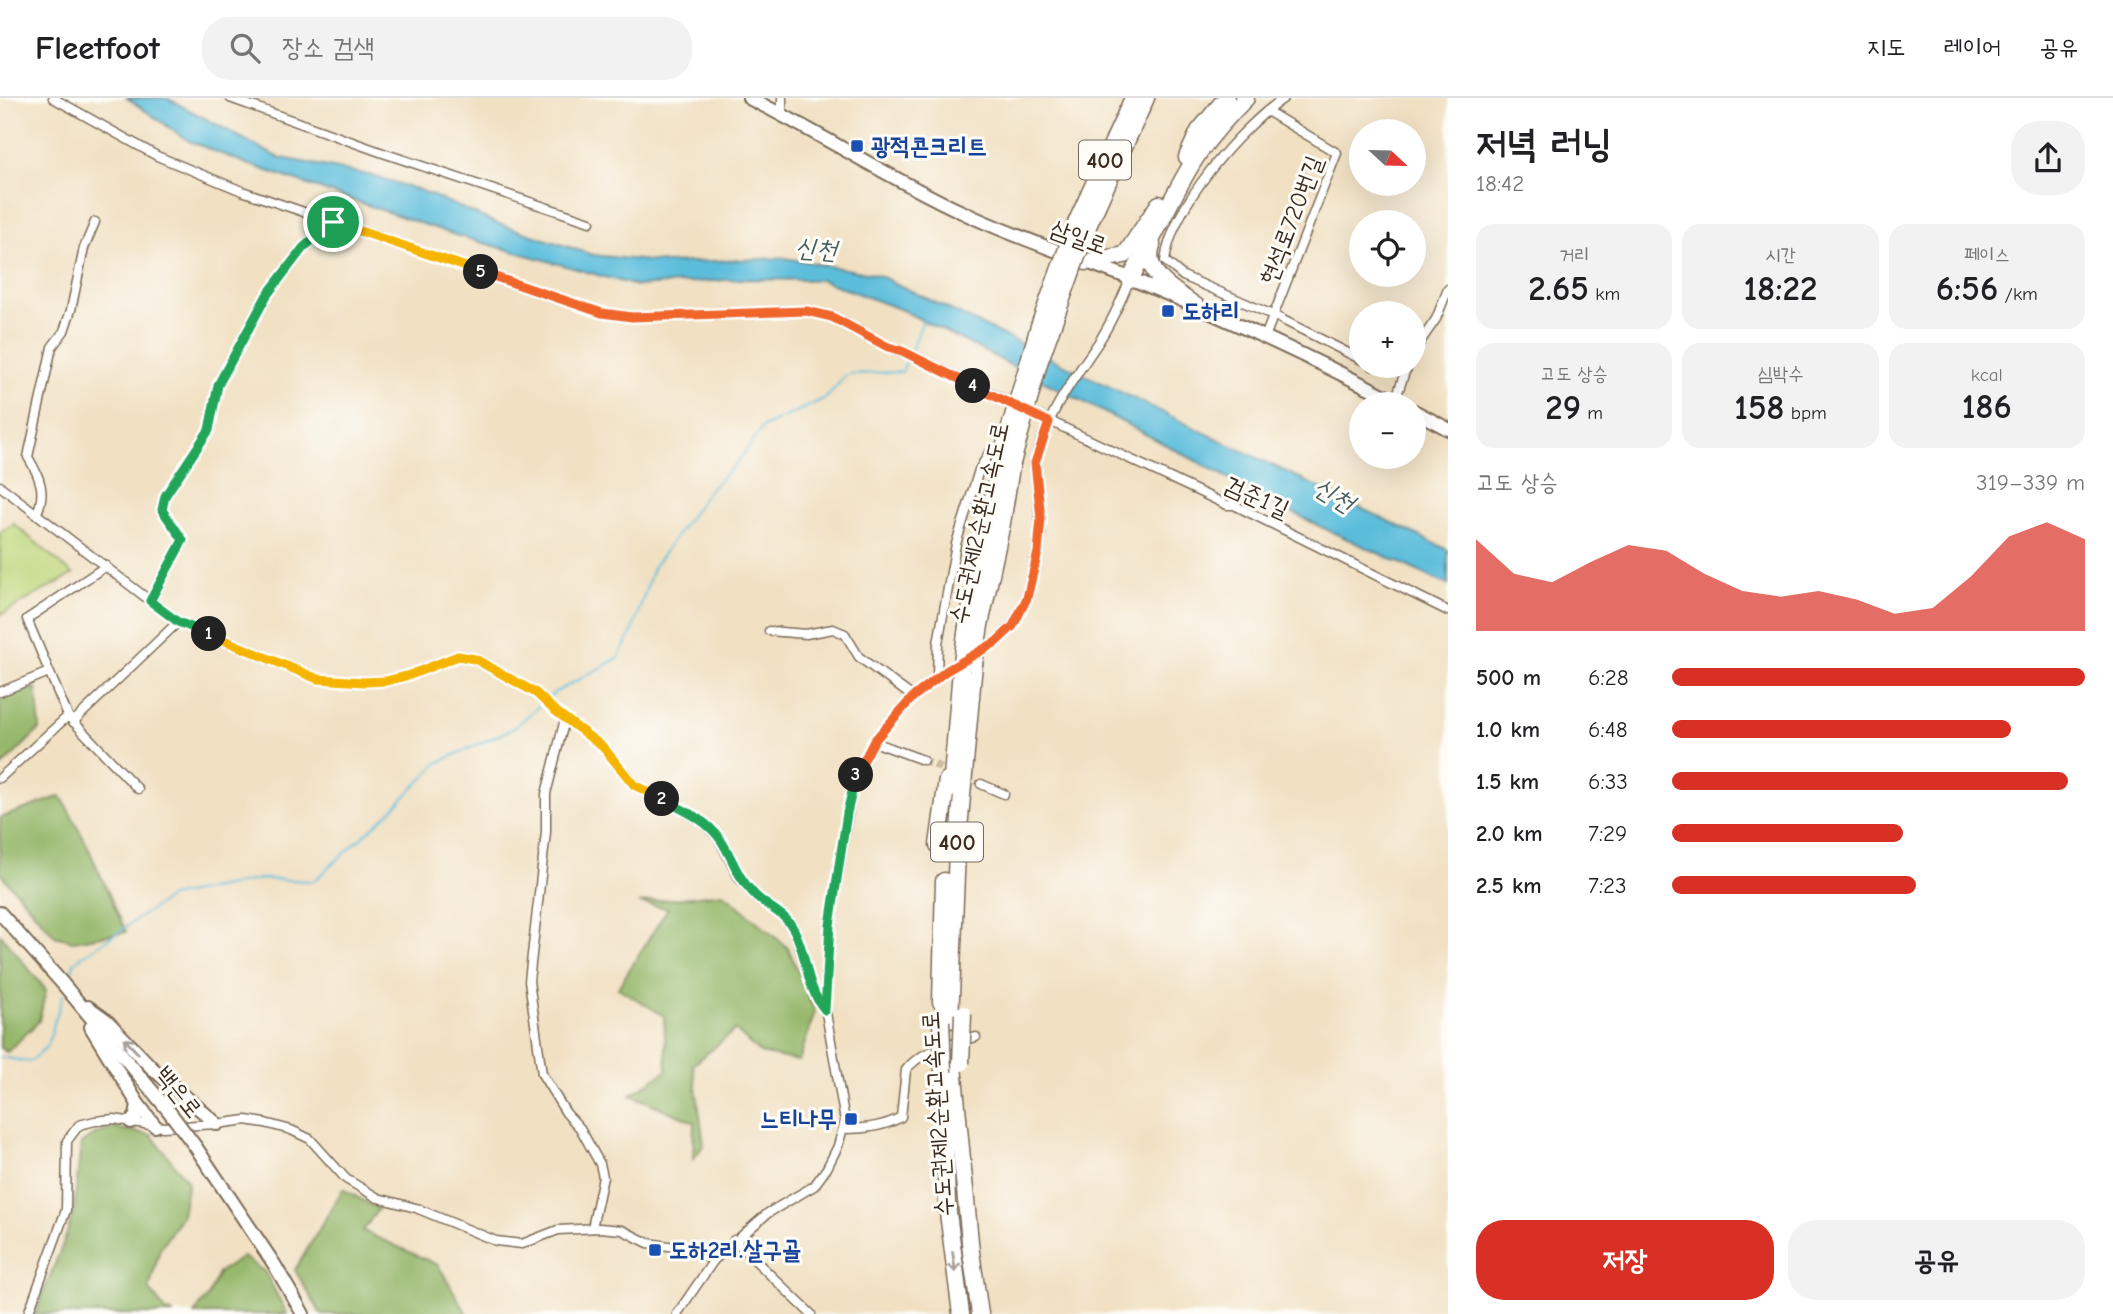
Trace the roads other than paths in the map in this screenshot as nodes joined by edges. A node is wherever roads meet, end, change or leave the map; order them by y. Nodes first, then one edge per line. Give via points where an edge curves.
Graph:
1 (53, 98) edge
2 (230, 98) edge
3 (782, 98) edge
4 (1133, 98) edge
5 (1148, 98) edge
6 (1226, 98) edge
7 (1237, 98) edge
8 (1246, 98) edge
9 (1255, 98) edge
10 (1284, 98) edge
11 (750, 99) edge
12 (1267, 111) junction
13 (782, 115) junction
14 (1187, 158) junction
15 (1165, 204) junction
16 (95, 222) dead end
17 (333, 222) junction
18 (590, 222) dead end
19 (1082, 224) junction
20 (1159, 225) junction
21 (1086, 262) junction
22 (1130, 279) junction
23 (1448, 289) edge
24 (1200, 309) junction
25 (1275, 316) junction
26 (1426, 334) edge
27 (1265, 337) junction
28 (1349, 353) edge
29 (1376, 392) edge
30 (1426, 417) edge
31 (1050, 419) junction
32 (1448, 429) edge
33 (1003, 459) junction
34 (0, 486) edge
35 (36, 515) junction
36 (106, 566) junction
37 (150, 601) junction
38 (1448, 611) edge
39 (178, 622) junction
40 (769, 631) dead end
41 (967, 667) junction
42 (49, 672) junction
43 (937, 677) junction
44 (0, 692) edge
45 (913, 697) junction
46 (71, 719) junction
47 (565, 719) junction
48 (955, 722) junction
49 (874, 741) junction
50 (923, 760) tunnel mouth
51 (963, 772) junction
52 (0, 778) edge
53 (981, 783) dead end
54 (138, 789) dead end
55 (1004, 794) dead end
56 (938, 845) dead end
57 (960, 879) dead end
58 (1, 914) edge
59 (69, 991) junction
60 (825, 1010) junction
61 (952, 1018) junction
62 (976, 1037) dead end
63 (932, 1044) dead end
64 (948, 1071) junction
65 (138, 1104) junction
66 (131, 1122) junction
67 (218, 1124) junction
68 (155, 1126) junction
69 (844, 1129) junction
70 (592, 1228) junction
71 (734, 1240) junction
72 (714, 1259) junction
73 (28, 1314) edge
74 (303, 1314) edge
75 (677, 1314) edge
76 (811, 1314) edge
77 (961, 1314) edge
78 (980, 1314) edge

1 - 17 street, 검준1길 via 157,156
2 - 18 street
3 - 13 street
4 - 19 highway, 수도권제2순환고속도로 / 400
5 - 19 highway, 수도권제2순환고속도로 / 400
6 - 14 highway via 1199,131
7 - 14 highway
8 - 15 highway via 1225,118
9 - 15 highway
10 - 12 street
11 - 13 main road, 삼일로
12 - 25 street, 현석로720번길 via 1337,153
12 - 25 street via 1201,182 1168,242 1165,261 1183,276
13 - 21 main road, 삼일로 via 933,198 1018,238
14 - 15 highway
15 - 20 highway
15 - 21 highway via 1125,255
15 - 22 highway via 1133,258
16 - 35 street via 64,331 52,347 28,457 39,474 44,496
17 - 31 street, 검준1길 via 602,313 632,317 807,311 832,317
17 - 37 street via 303,248 267,295 218,385 209,430 165,496 162,510 183,540
19 - 33 highway, 수도권제2순환고속도로 / 400, bridge via 1039,363
20 - 22 highway
20 - 24 highway via 1149,265 1155,275
21 - 22 main road, 삼일로
22 - 24 main road, 삼일로
22 - 31 street
23 - 26 street
24 - 27 main road, 삼일로
25 - 27 street, 현석로720번길
25 - 28 street
27 - 29 main road, 삼일로
30 - 32 main road
31 - 38 street, 검준1길
31 - 43 street via 1035,463 1041,534 1027,598 1013,626 996,642
33 - 41 highway, 수도권제2순환고속도로 / 400, bridge via 1002,523 973,626
33 - 43 street via 989,453 979,470 956,544 938,643
34 - 35 street
35 - 36 street
36 - 37 street
36 - 42 street via 27,619
37 - 39 street
39 - 46 street
39 - 47 street via 318,679 386,681 458,656 475,659 536,693
40 - 45 street via 806,634 833,629 845,634 859,657
41 - 48 highway, 수도권제2순환고속도로 / 400
41 - 51 highway, 수도권제2순환고속도로 / 400
42 - 44 street
42 - 46 street
43 - 45 street
45 - 49 street
46 - 52 street
46 - 54 street
47 - 60 street via 603,747 634,785 701,820 719,839 739,877 794,929 815,999
47 - 70 street via 546,794 529,981 542,1074 600,1164 603,1177
48 - 56 highway
48 - 61 highway, 수도권제2순환고속도로 / 400 via 941,953
49 - 50 street
49 - 60 street via 858,770 847,813 830,925
51 - 57 highway
51 - 61 highway, 수도권제2순환고속도로 / 400
53 - 55 street
58 - 59 main road, 백은로
59 - 65 main road
67 -> 59 main road
59 - 74 main road, 백은로, bridge via 195,1146
60 - 69 street
61 - 64 highway, bridge
61 - 64 highway, 수도권제2순환고속도로 / 400, bridge
62 - 69 street via 911,1064 906,1070 901,1117 881,1125
63 - 64 highway
64 -> 77 highway, 수도권제2순환고속도로 / 400 via 947,1205
64 - 78 highway
65 - 66 main road
65 - 68 main road
66 - 68 street
66 - 73 street via 114,1119 79,1125 67,1141 66,1210
67 - 68 street
67 - 70 street via 246,1120 291,1130 310,1139 346,1179 378,1198 496,1241 522,1244 558,1230
69 - 71 street via 814,1186
70 - 72 street via 622,1230 648,1243
71 - 72 street
71 - 76 street
72 - 75 street

